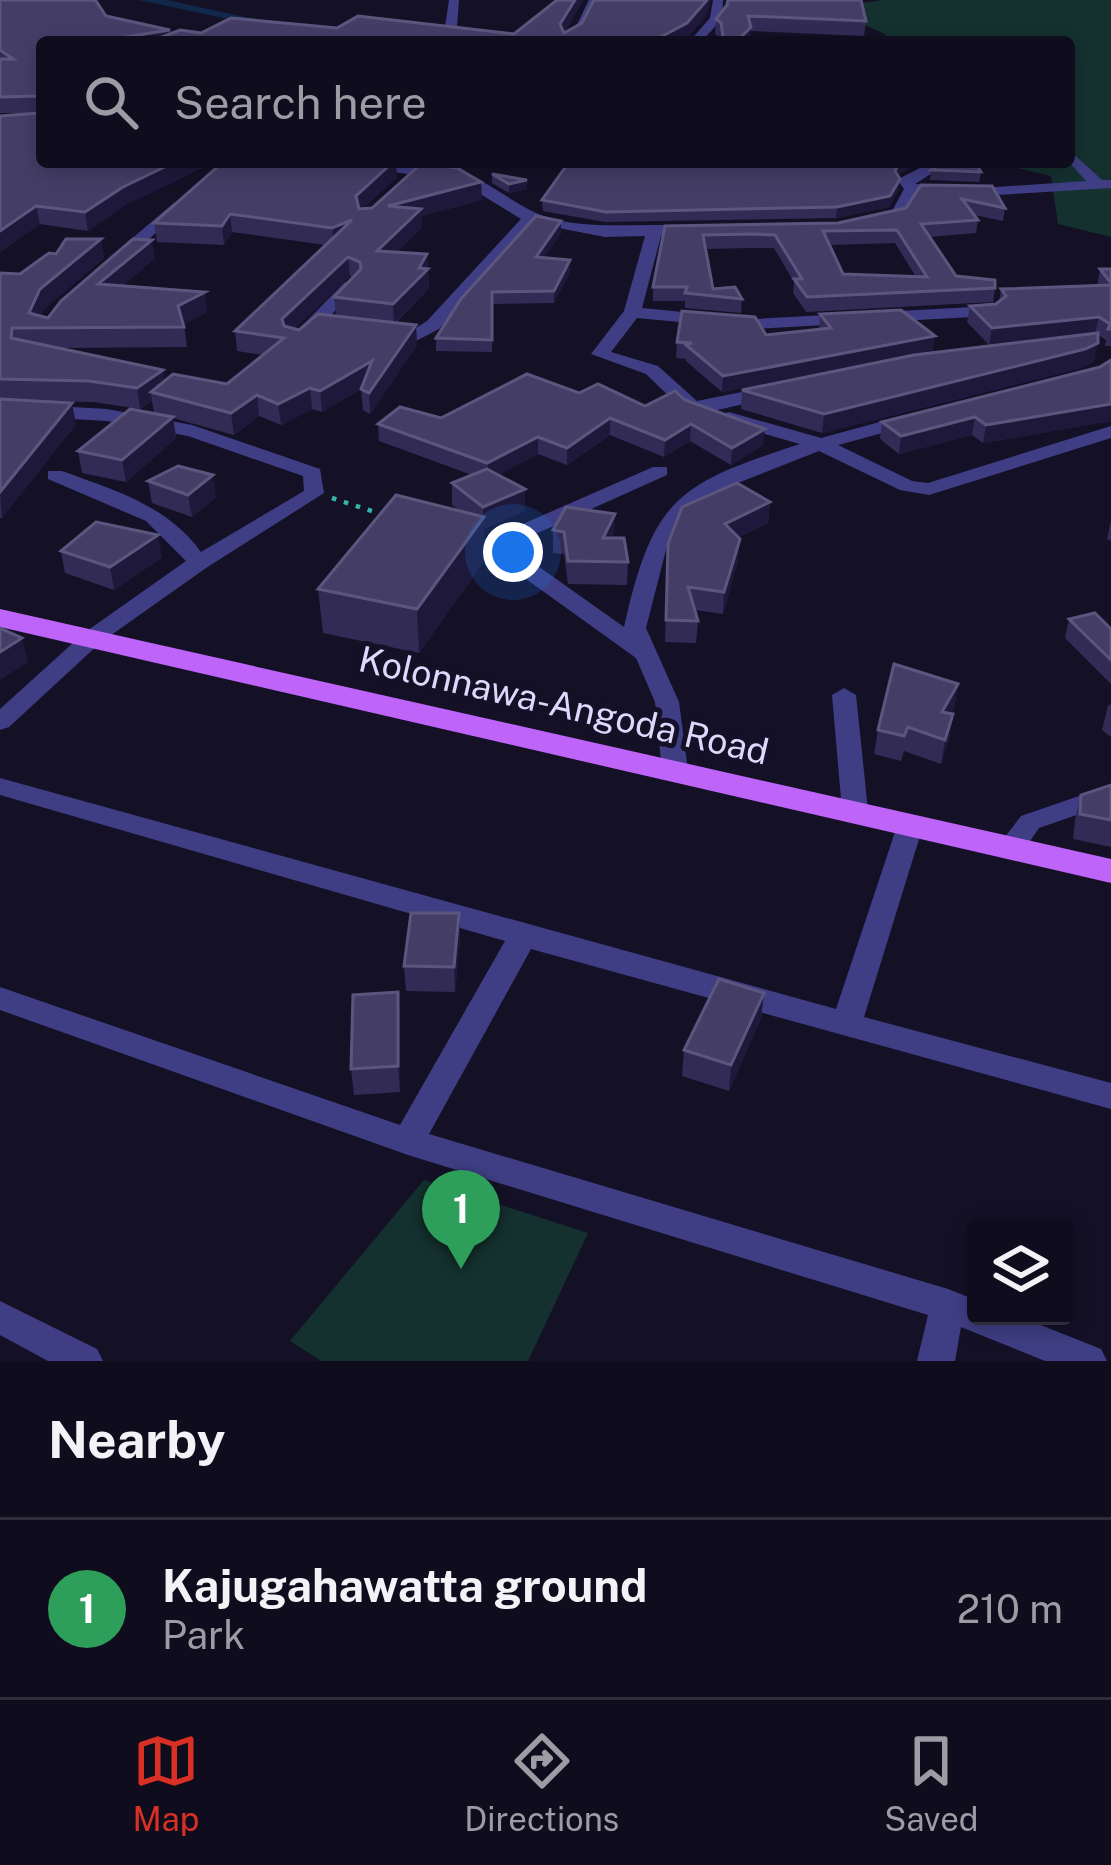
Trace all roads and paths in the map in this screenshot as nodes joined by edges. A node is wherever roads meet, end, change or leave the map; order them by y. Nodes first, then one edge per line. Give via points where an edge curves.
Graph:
1 (454, 0) edge
2 (592, 0) edge
3 (718, 0) edge
4 (451, 27) edge
5 (574, 36) edge
6 (701, 36) edge
7 (1075, 159) edge
8 (391, 168) edge
9 (472, 168) edge
10 (930, 168) edge
11 (418, 172) junction
12 (463, 177) junction
13 (1105, 185) edge
14 (400, 188) edge
15 (912, 188) junction
16 (197, 191) edge
17 (530, 218) junction
18 (857, 223) edge
19 (722, 230) edge
20 (654, 232) junction
21 (104, 271) edge
22 (350, 285) edge
23 (991, 311) edge
24 (632, 312) junction
25 (314, 323) junction
26 (334, 326) edge
27 (374, 332) edge
28 (296, 342) edge
29 (802, 386) edge
30 (692, 408) junction
31 (0, 409) edge
32 (931, 415) edge
33 (1111, 432) edge
34 (818, 443) junction
35 (660, 471) dead end
36 (56, 475) dead end
37 (314, 493) junction
38 (424, 527) joint
39 (488, 547) junction
40 (198, 563) junction
41 (0, 618) edge
42 (92, 638) junction
43 (648, 656) junction
44 (844, 695) dead end
45 (0, 722) edge
46 (675, 770) junction
47 (0, 786) edge
48 (1111, 794) edge
49 (855, 809) junction
50 (911, 823) junction
51 (1012, 846) junction
52 (1111, 872) edge
53 (523, 936) junction
54 (0, 998) edge
55 (847, 1023) junction
56 (1111, 1096) edge
57 (409, 1141) junction
58 (948, 1305) junction
59 (0, 1317) edge
60 (84, 1361) edge
61 (936, 1361) edge
62 (1088, 1361) edge

1 - 4 street
2 - 5 lane
3 - 6 street via 716,20
7 - 13 street
8 - 11 street
9 - 12 street
10 - 15 street via 905,181
11 - 12 street
11 - 14 street
12 - 17 street
13 - 15 street
15 - 18 street via 898,214
16 - 21 street
17 - 20 street
17 - 27 street via 434,325 414,337
19 - 20 street
20 - 24 street
22 - 25 street
23 - 24 street via 754,324
24 - 30 street via 600,355 652,370
25 - 26 street
25 - 28 street
29 - 30 street
30 - 34 street
31 - 37 street via 107,415 192,431 313,473
32 - 34 street
33 - 34 street via 928,489
34 - 43 street via 712,488 669,520 635,628
35 - 39 street
36 - 40 street via 146,511 180,533
37 - 38 path
37 - 40 street
38 - 39 street
39 - 43 street
40 - 42 street
41 - 42 main road, Kolonnawa-Angoda Road
42 - 45 street
42 - 46 main road, Kolonnawa-Angoda Road
43 - 46 street via 667,702
44 - 49 street
46 - 49 main road, Kolonnawa-Angoda Road
47 - 53 street
48 - 51 street via 1030,822
49 - 50 main road, Kolonnawa-Angoda Road
50 - 51 main road, Kolonnawa-Angoda Road
50 - 55 street
51 - 52 main road, Kolonnawa-Angoda Road
53 - 55 street
53 - 57 street
54 - 57 street
55 - 56 street
57 - 58 street
58 - 61 street
58 - 62 street
59 - 60 street

